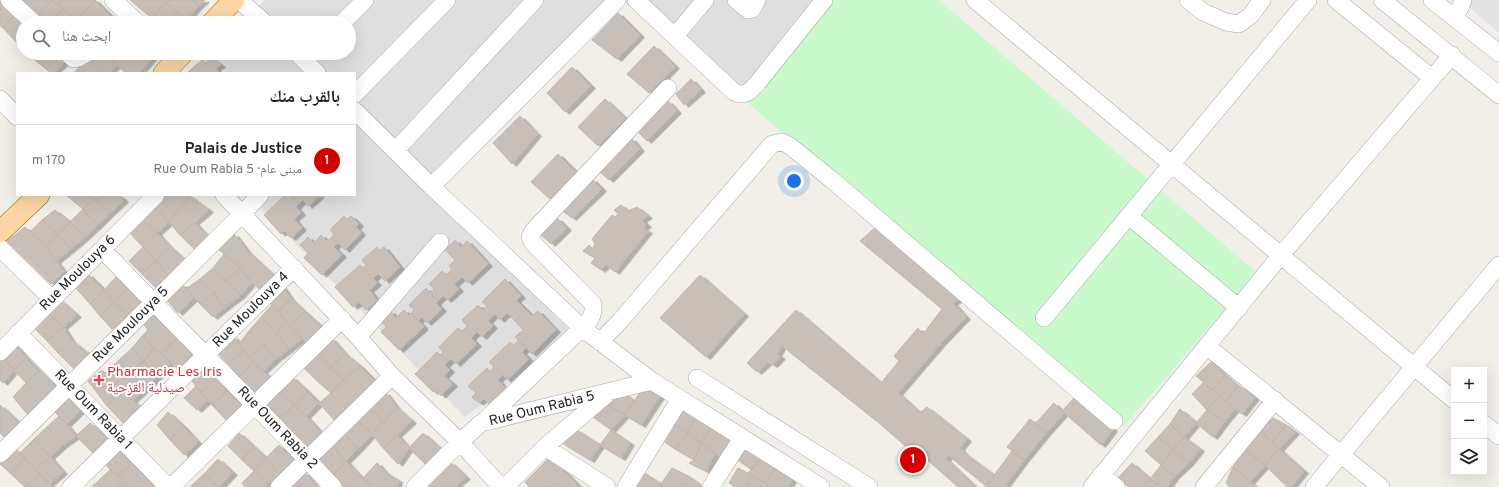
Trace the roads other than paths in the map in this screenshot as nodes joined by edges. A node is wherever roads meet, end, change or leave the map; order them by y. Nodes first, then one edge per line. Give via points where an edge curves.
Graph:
1 (9, 0) edge
2 (113, 0) edge
3 (234, 0) edge
4 (239, 0) edge
5 (364, 0) edge
6 (448, 0) edge
7 (535, 0) edge
8 (617, 0) edge
9 (636, 0) edge
10 (705, 0) edge
11 (736, 0) edge
12 (757, 0) edge
13 (824, 0) edge
14 (975, 0) edge
15 (1188, 0) edge
16 (1262, 0) edge
17 (1308, 0) edge
18 (1336, 0) edge
19 (1382, 0) edge
20 (1432, 0) edge
21 (1463, 0) edge
22 (26, 16) edge
23 (126, 16) edge
24 (219, 16) edge
25 (256, 16) edge
26 (349, 16) edge
27 (1454, 17) junction
28 (675, 36) junction
29 (1499, 53) edge
30 (1452, 55) junction
31 (309, 60) edge
32 (317, 72) edge
33 (1432, 78) junction
34 (668, 88) dead end
35 (356, 93) edge
36 (1499, 95) edge
37 (0, 99) edge
38 (356, 112) edge
39 (16, 116) edge
40 (396, 150) junction
41 (1173, 164) junction
42 (431, 186) junction
43 (38, 196) edge
44 (155, 196) edge
45 (225, 196) edge
46 (259, 196) edge
47 (242, 214) junction
48 (1129, 216) junction
49 (0, 232) edge
50 (440, 242) dead end
51 (0, 248) edge
52 (102, 249) junction
53 (1281, 255) junction
54 (1499, 265) edge
55 (294, 268) junction
56 (52, 299) junction
57 (153, 303) junction
58 (1238, 308) junction
59 (1044, 318) dead end
60 (342, 319) junction
61 (582, 328) junction
62 (18, 333) junction
63 (358, 336) junction
64 (600, 342) junction
65 (1208, 346) junction
66 (0, 352) edge
67 (206, 355) junction
68 (1414, 367) junction
69 (392, 376) junction
70 (697, 378) dead end
71 (652, 381) junction
72 (70, 385) junction
73 (608, 393) junction
74 (1451, 398) edge
75 (680, 399) junction
76 (1275, 400) junction
77 (255, 405) junction
78 (1114, 421) dead end
79 (481, 423) junction
80 (1487, 426) edge
81 (1499, 436) edge
82 (120, 438) junction
83 (742, 438) junction
84 (460, 442) junction
85 (545, 447) junction
86 (0, 454) edge
87 (1342, 454) junction
88 (307, 459) junction
89 (1096, 481) edge
90 (803, 482) edge
91 (600, 485) edge
92 (70, 487) edge
93 (168, 487) edge
94 (171, 487) edge
95 (279, 487) edge
96 (333, 487) edge
97 (415, 487) edge
98 (501, 487) edge
99 (505, 487) edge
100 (626, 487) edge
101 (711, 487) edge
102 (821, 487) edge
103 (869, 487) edge
104 (1116, 487) edge
105 (1204, 487) edge
106 (1314, 487) edge
107 (1381, 487) edge

1 - 22 street
2 - 23 street
3 - 24 main road
4 - 25 street
5 - 26 street
6 - 35 street
7 - 40 street
8 - 42 street
9 - 28 street
10 - 28 street
11 - 12 street via 748,10 752,9
13 - 28 street via 759,81 741,95 734,92
14 - 41 street
15 - 16 street via 1203,12 1226,22 1239,24 1251,15
17 - 41 street
18 - 33 street
19 - 30 street
20 - 27 street
21 - 27 street
27 - 29 street
30 - 33 street
30 - 36 street
31 - 32 street
33 - 53 street
34 - 61 street via 532,231 530,237 533,243 593,304 592,318
37 - 39 street
38 - 40 street
40 - 42 street
41 - 48 street
41 - 53 street
42 - 61 street
43 - 49 main road
44 - 52 street, Rue Moulouya 6
45 - 47 street
46 - 47 street, Rue Moulouya 5
47 - 55 street
47 - 57 street, Rue Moulouya 5
48 - 58 street
48 - 59 street
50 - 63 street
51 - 56 street
52 - 56 street, Rue Moulouya 6
52 - 57 street, Rue Oum Rabia 2
53 - 58 street
53 - 68 street
54 - 68 street
55 - 60 street
55 - 67 street, Rue Moulouya 4
56 - 62 street, Rue Moulouya 6
57 - 67 street, Rue Oum Rabia 2
57 - 72 street, Rue Moulouya 5
58 - 65 street
60 - 63 street
60 - 77 street
61 - 64 street
61 - 79 street
62 - 66 street, Rue Moulouya 6
62 - 72 street, Rue Oum Rabia 1
63 - 69 street
64 - 71 street
64 - 78 street via 772,144 782,142 832,180
65 - 76 street
65 - 89 street
67 - 77 street, Rue Oum Rabia 2
67 - 82 street, Rue Moulouya 4
68 - 74 street
68 - 87 street
69 - 84 street
69 - 88 street
70 - 103 street
71 - 73 street, Rue Oum Rabia 5
71 - 75 street
72 - 82 street, Rue Oum Rabia 1
72 - 86 street, Rue Moulouya 5
73 - 79 street, Rue Oum Rabia 5
73 - 85 street
75 - 83 street
75 - 100 street
76 - 87 street
76 - 105 street
77 - 88 street, Rue Oum Rabia 2
77 - 94 street
79 - 84 street, Rue Oum Rabia 5
80 - 81 street
82 - 92 street, Rue Moulouya 4
82 - 93 street, Rue Oum Rabia 1
83 - 90 street
83 - 101 street
84 - 97 street, Rue Oum Rabia 5
84 - 98 street
85 - 91 street
85 - 99 street
87 - 106 street
87 - 107 street
88 - 95 street
88 - 96 street, Rue Oum Rabia 2
89 - 104 street
90 - 102 street

